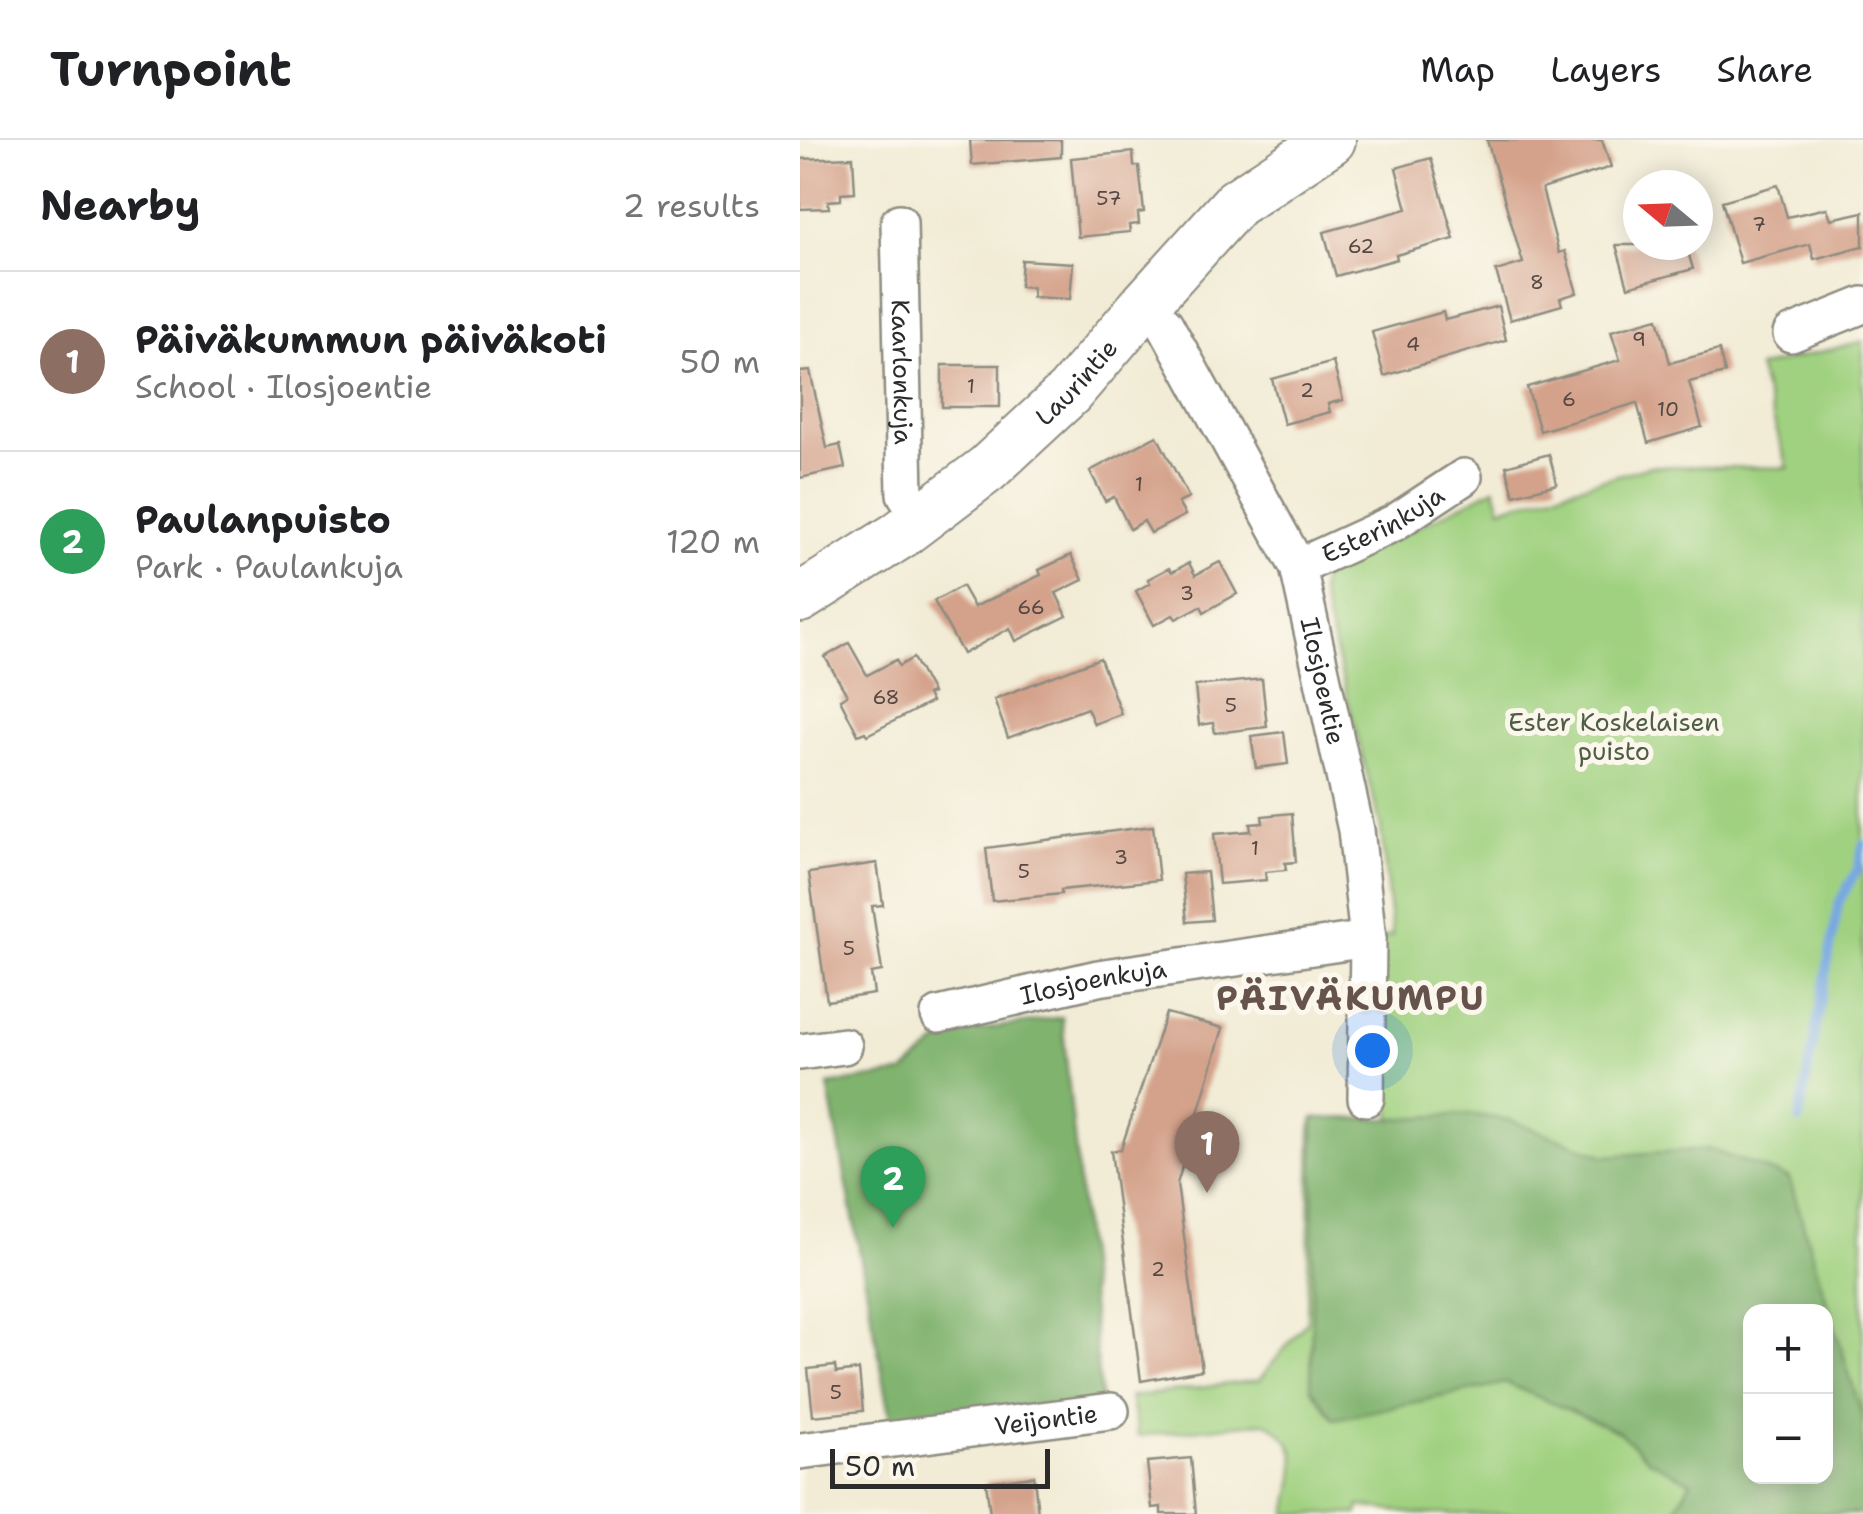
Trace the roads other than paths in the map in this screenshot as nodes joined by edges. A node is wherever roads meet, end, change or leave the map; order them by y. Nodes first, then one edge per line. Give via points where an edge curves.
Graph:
1 (1332, 140) edge
2 (900, 222) dead end
3 (1144, 305) junction
4 (1863, 305) edge
5 (1791, 334) dead end
6 (1464, 477) dead end
7 (920, 518) junction
8 (1298, 567) junction
9 (800, 598) edge
10 (1368, 939) junction
11 (939, 1015) dead end
12 (844, 1046) dead end
13 (800, 1052) edge
14 (1366, 1098) dead end
15 (1111, 1411) dead end
16 (800, 1451) edge

1 - 3 street, Laurintie via 1236,203
2 - 7 street, Kaarlonkuja via 905,494
3 - 7 street, Laurintie via 1069,393 988,469
3 - 8 street, Ilosjoentie via 1165,324
4 - 5 street
6 - 8 street, Esterinkuja via 1394,523
7 - 9 street, Laurintie
8 - 10 street, Ilosjoentie via 1356,830
10 - 11 street, Ilosjoenkuja via 1098,978
10 - 14 street, Ilosjoentie
12 - 13 street
15 - 16 street, Veijontie

